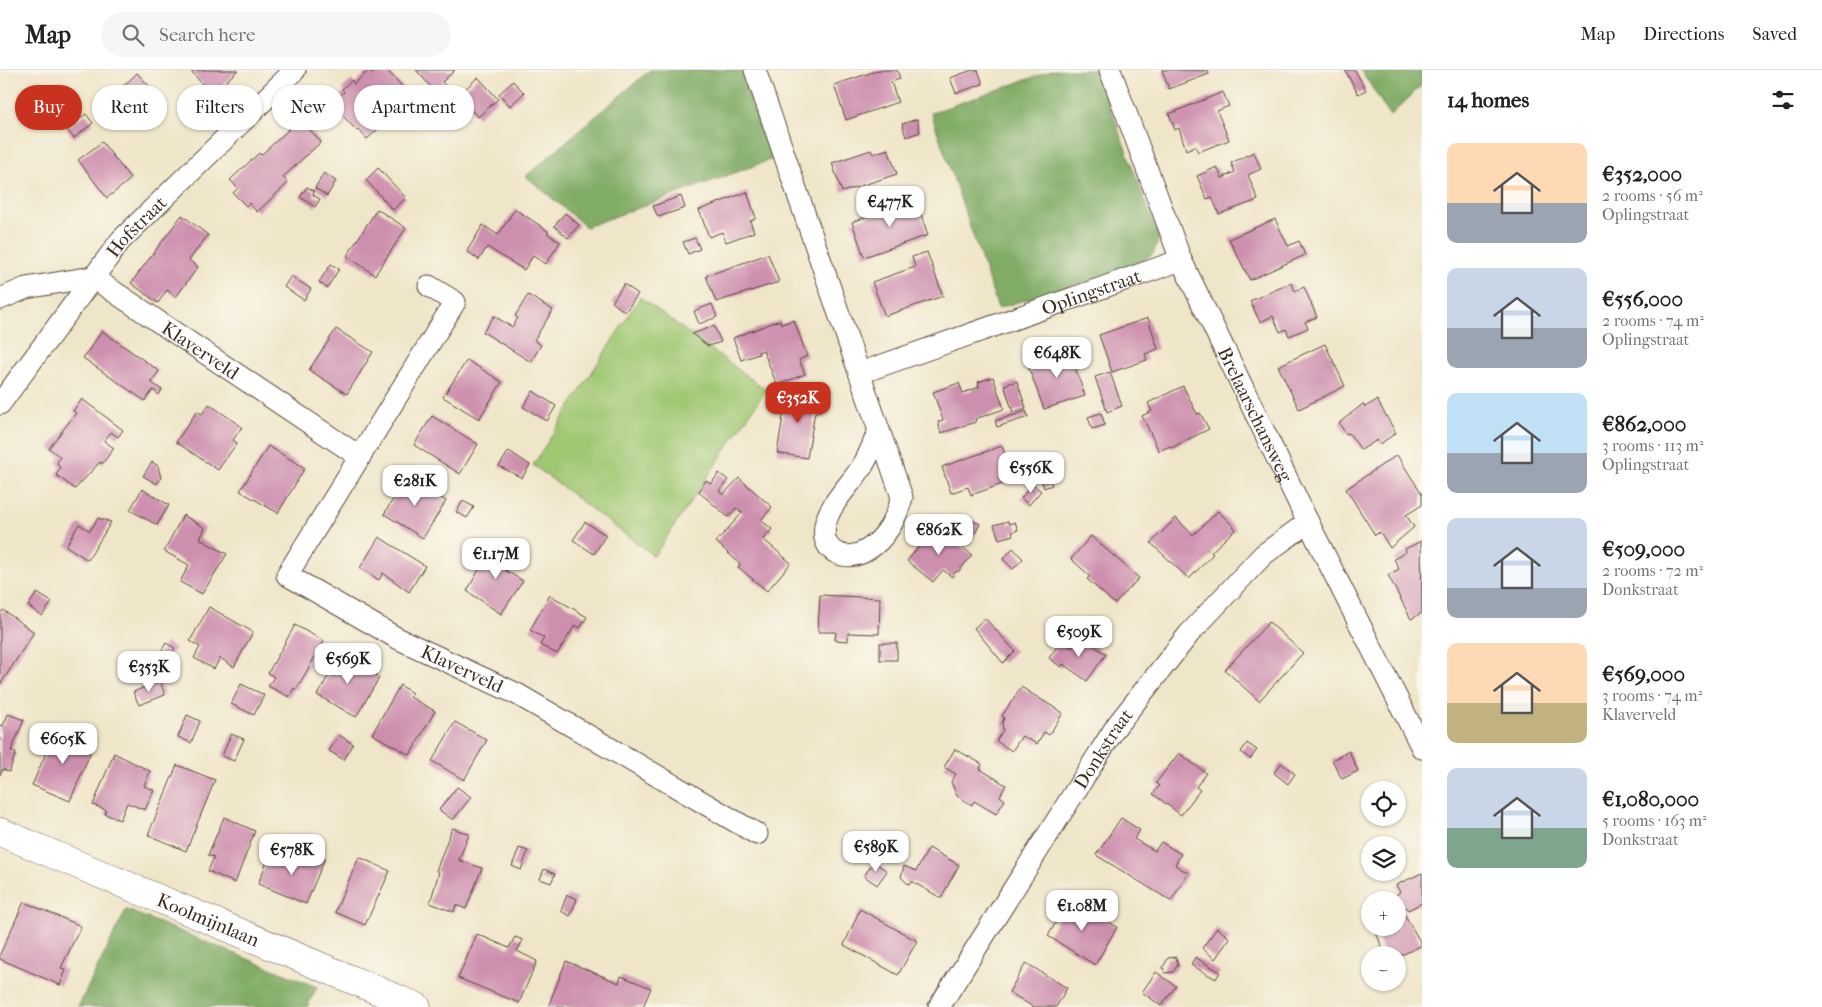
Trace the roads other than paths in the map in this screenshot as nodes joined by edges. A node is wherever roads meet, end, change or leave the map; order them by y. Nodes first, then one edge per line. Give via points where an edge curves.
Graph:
1 (295, 70) edge
2 (755, 70) edge
3 (1110, 70) edge
4 (1181, 260) junction
5 (92, 278) junction
6 (429, 286) dead end
7 (1, 295) edge
8 (860, 372) junction
9 (0, 404) edge
10 (879, 430) junction
11 (360, 457) junction
12 (1308, 522) junction
13 (1422, 748) edge
14 (0, 832) edge
15 (757, 834) dead end
16 (417, 1007) edge
17 (939, 1007) edge

1 - 5 street, Hofstraat via 121,240
2 - 8 street
3 - 4 street, Brelaarschansweg
4 - 8 street, Oplingstraat
4 - 12 street, Brelaarschansweg
5 - 7 street
5 - 9 street, Hofstraat
5 - 11 street, Klaverveld
6 - 11 street, Klaverveld via 455,302
8 - 10 street
10 - 10 street via 902,497 896,517 868,550 852,556 838,554 830,550 824,539 825,525 833,507 864,464
11 - 15 street, Klaverveld via 287,575 397,638 517,694
12 - 13 street, Brelaarschansweg
12 - 17 street, Donkstraat via 1263,555 1189,634 1117,725
14 - 16 street, Koolmijnlaan

